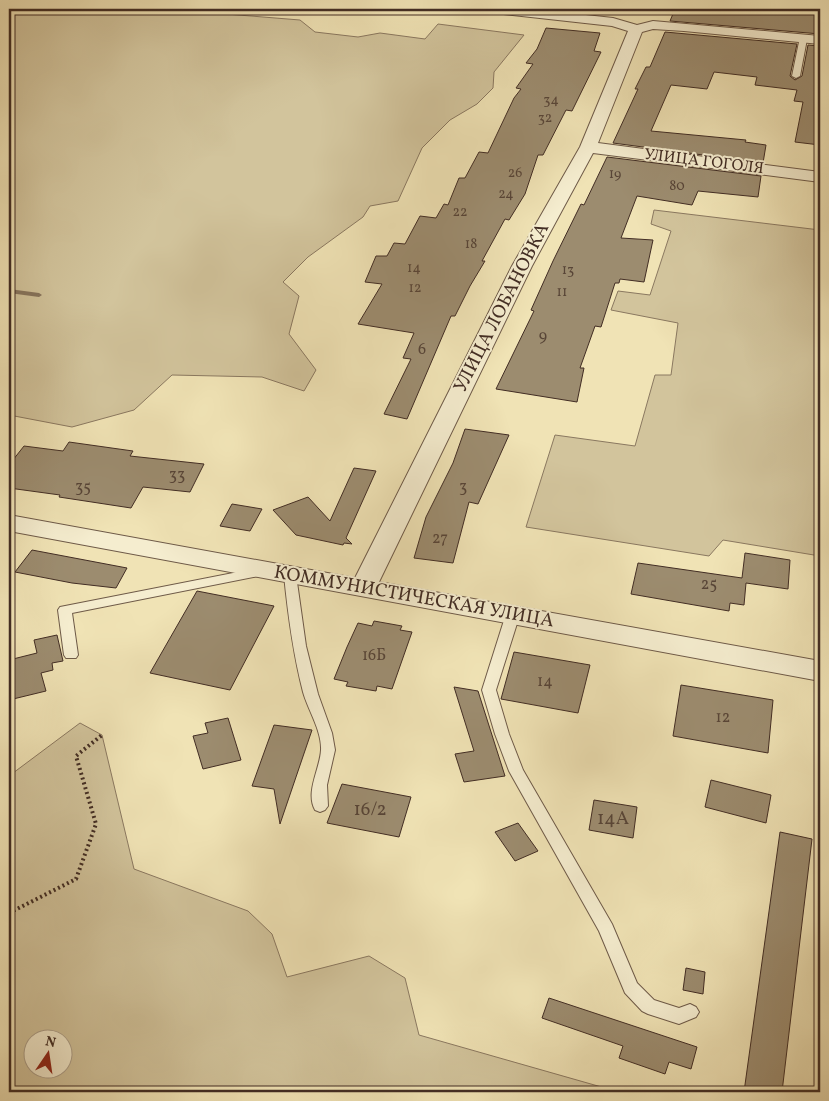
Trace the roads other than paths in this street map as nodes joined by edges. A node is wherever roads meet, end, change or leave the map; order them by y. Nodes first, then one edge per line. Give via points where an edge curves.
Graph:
1 (495, 9) edge
2 (636, 29) junction
3 (803, 39) junction
4 (820, 40) edge
5 (796, 76) dead end
6 (588, 147) junction
7 (820, 176) edge
8 (9, 523) edge
9 (264, 571) junction
10 (290, 576) junction
11 (364, 586) junction
12 (513, 614) junction
13 (71, 655) dead end
14 (820, 671) edge
15 (320, 806) dead end
16 (690, 1012) dead end

1 - 2 street via 613,22
2 - 3 street via 653,25
2 - 6 street, УЛИЦА ЛОБАНОВКА
3 - 4 street
3 - 5 lane
6 - 7 street, УЛИЦА ГОГОЛЯ
6 - 11 street, УЛИЦА ЛОБАНОВКА via 522,266
8 - 9 street, КОММУНИСТИЧЕСКАЯ УЛИЦА
9 - 10 street, КОММУНИСТИЧЕСКАЯ УЛИЦА
9 - 13 lane via 66,610
10 - 11 street, КОММУНИСТИЧЕСКАЯ УЛИЦА
10 - 15 lane via 299,646 328,750 320,785
11 - 12 street, КОММУНИСТИЧЕСКАЯ УЛИЦА
12 - 14 street, КОММУНИСТИЧЕСКАЯ УЛИЦА
12 - 16 lane via 489,690 516,770 606,928 630,988 648,1006 679,1016

